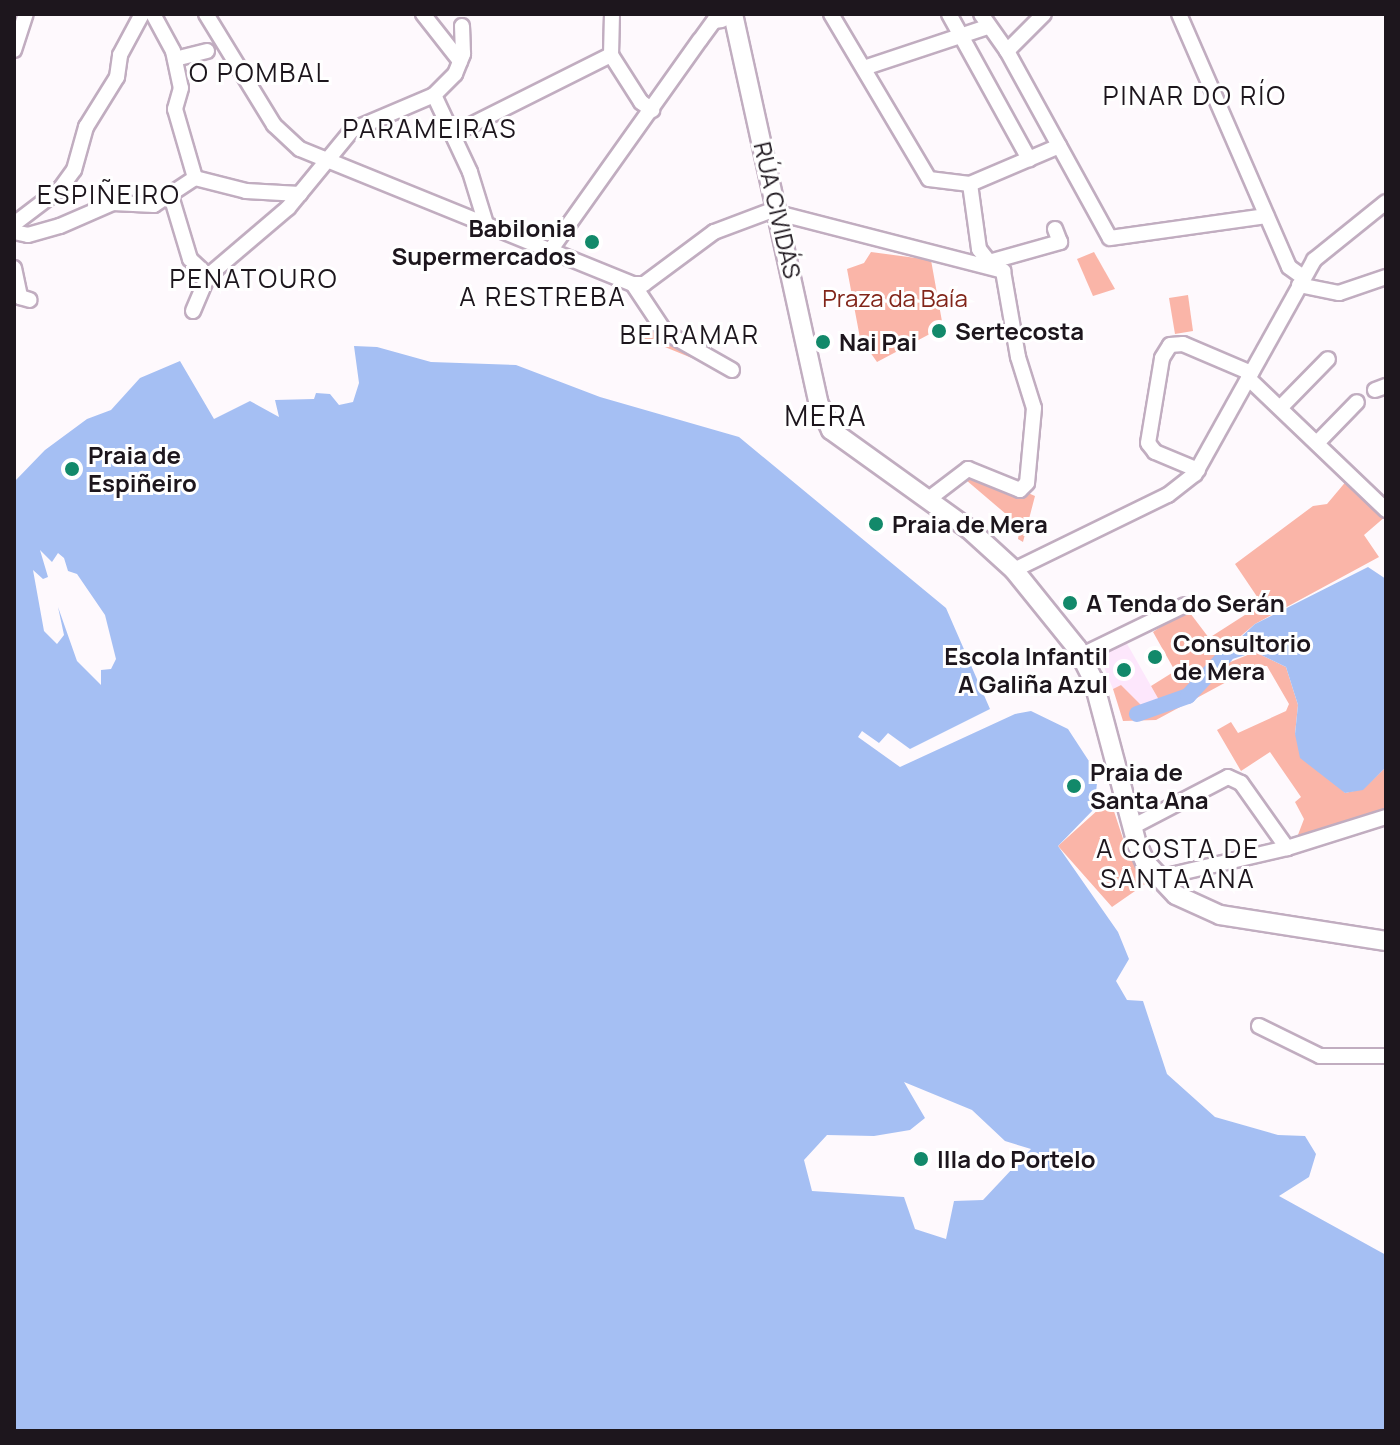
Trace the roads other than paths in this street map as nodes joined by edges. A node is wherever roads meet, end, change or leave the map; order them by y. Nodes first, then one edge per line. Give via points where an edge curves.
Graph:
1 (26, 14) edge
2 (142, 14) edge
3 (153, 14) edge
4 (206, 14) edge
5 (423, 14) edge
6 (612, 14) edge
7 (831, 14) edge
8 (949, 14) edge
9 (1044, 14) edge
10 (1179, 14) edge
11 (727, 17) edge
12 (984, 21) edge
13 (462, 26) dead end
14 (962, 40) junction
15 (14, 50) edge
16 (207, 51) dead end
17 (1007, 51) junction
18 (611, 55) junction
19 (175, 59) junction
20 (460, 61) junction
21 (864, 68) junction
22 (434, 95) junction
23 (652, 110) junction
24 (453, 134) junction
25 (1059, 146) junction
26 (1029, 159) junction
27 (328, 163) junction
28 (195, 178) junction
29 (970, 184) junction
30 (300, 194) junction
31 (171, 196) junction
32 (1386, 202) edge
33 (781, 216) junction
34 (1266, 216) junction
35 (14, 224) edge
36 (486, 224) junction
37 (1055, 229) dead end
38 (14, 232) edge
39 (552, 248) junction
40 (14, 268) edge
41 (208, 276) junction
42 (1303, 277) junction
43 (1386, 277) edge
44 (633, 284) junction
45 (30, 300) dead end
46 (193, 311) dead end
47 (1328, 359) dead end
48 (732, 370) dead end
49 (1249, 376) junction
50 (1357, 402) dead end
51 (1281, 407) junction
52 (1317, 443) junction
53 (1198, 470) junction
54 (930, 498) junction
55 (1386, 510) edge
56 (1014, 570) junction
57 (1185, 605) dead end
58 (1082, 655) junction
59 (1386, 817) edge
60 (1132, 827) junction
61 (1287, 848) junction
62 (1158, 878) junction
63 (1386, 941) edge
64 (1259, 1026) dead end
65 (1386, 1056) edge

1 - 15 street
2 - 35 street via 120,55 117,77 86,127 74,170 60,189
3 - 19 street
4 - 27 street via 274,125 300,149
5 - 20 street
6 - 18 street
7 - 21 street
8 - 14 street
9 - 17 street
10 - 34 street
11 - 23 street via 714,21
11 - 33 main road, RÚA CIVIDÁS
12 - 14 street
12 - 17 street
13 - 20 street
14 - 21 street
14 - 26 street
16 - 19 street
17 - 25 street
18 - 23 street
18 - 24 street
19 - 28 street via 181,88 175,109
20 - 22 street
21 - 29 street via 929,179
22 - 24 street
22 - 27 street via 352,130
23 - 39 street
24 - 36 street
25 - 26 street
25 - 34 street via 1110,238
26 - 29 street
27 - 30 street
27 - 36 street
28 - 30 street via 246,191
28 - 31 street
29 - 37 street via 979,249 989,262 1060,242
30 - 41 street
31 - 38 street via 154,205 103,205 60,226 28,235
31 - 41 street via 190,259
32 - 42 street via 1326,247
33 - 44 street via 770,211 714,232 644,284
33 - 54 main road, RÚA CIVIDÁS via 818,402 838,438
33 - 54 street via 1003,271 1018,357 1034,408 1025,488 968,469
34 - 42 street via 1289,267
36 - 39 street
39 - 44 street
40 - 45 street via 20,297
41 - 46 street
42 - 43 street via 1339,293
42 - 49 street
44 - 48 street via 665,332
47 - 51 street
49 - 51 street
49 - 53 street
49 - 53 street via 1183,344 1170,345 1162,358 1148,443 1155,452
50 - 52 street
51 - 52 street
52 - 55 street
53 - 56 street via 1168,495
54 - 56 main road, RÚA CIVIDÁS
56 - 58 main road, RÚA CIVIDÁS
57 - 58 street
58 - 60 main road, RÚA CIVIDÁS
59 - 61 street
60 - 61 street via 1228,777 1241,783
60 - 62 main road, RÚA CIVIDÁS via 1145,862
61 - 62 street
62 - 63 main road via 1188,903 1220,915
64 - 65 street via 1320,1056

